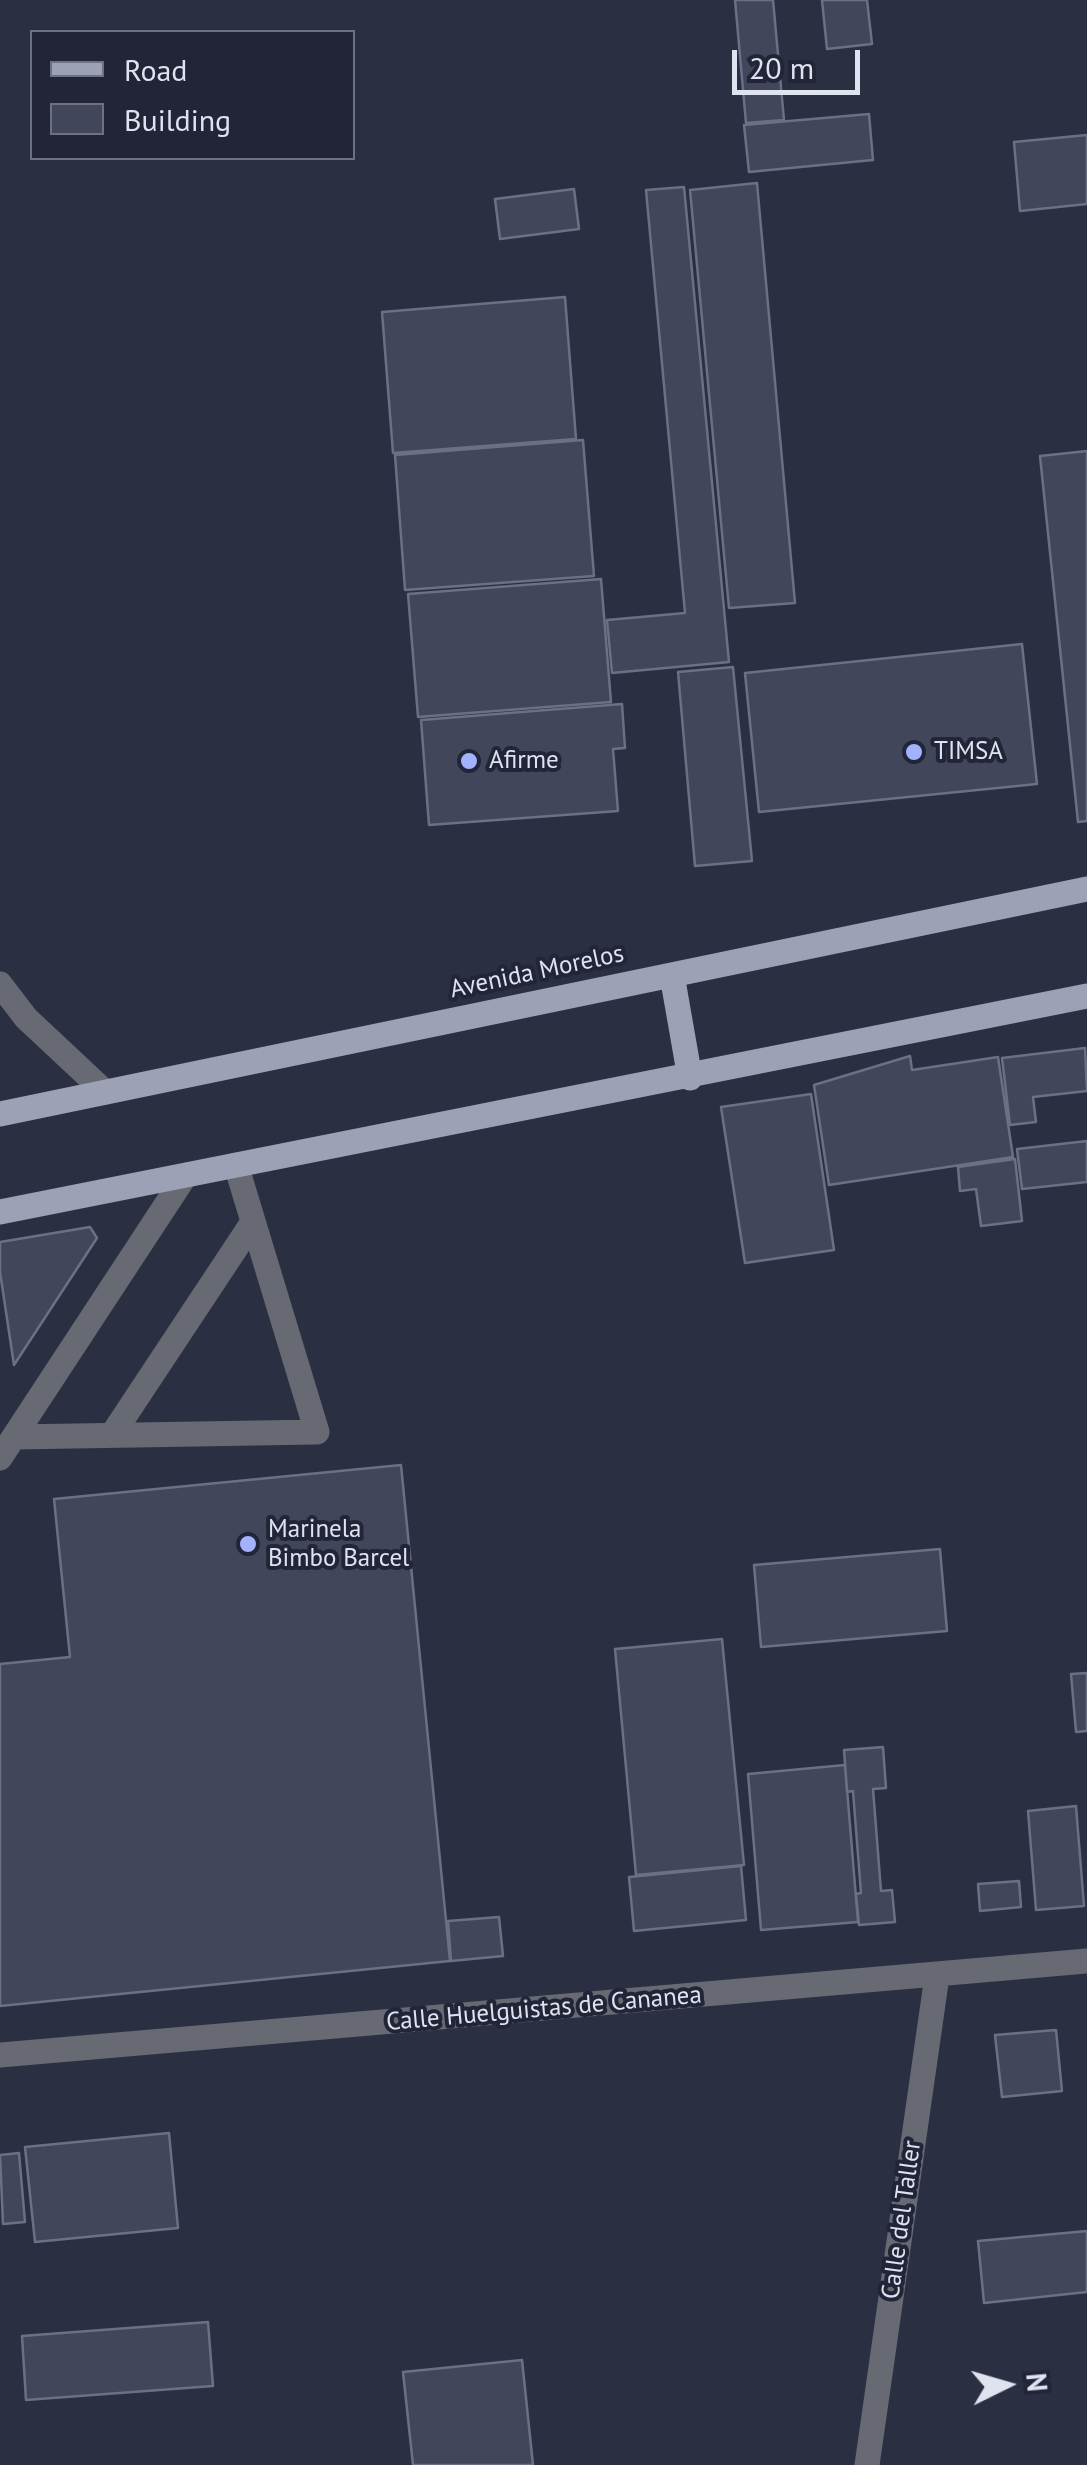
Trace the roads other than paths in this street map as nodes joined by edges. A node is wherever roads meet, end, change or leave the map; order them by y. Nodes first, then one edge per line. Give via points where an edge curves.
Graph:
1 (1087, 890) edge
2 (672, 975) junction
3 (0, 984) edge
4 (1087, 996) edge
5 (690, 1078) junction
6 (105, 1092) junction
7 (0, 1114) edge
8 (236, 1165) junction
9 (185, 1176) junction
10 (0, 1212) edge
11 (254, 1222) junction
12 (112, 1435) junction
13 (7, 1448) edge
14 (1087, 1961) edge
15 (937, 1976) junction
16 (0, 2055) edge
17 (867, 2465) edge

1 - 2 main road, Avenida Morelos
2 - 5 main road
2 - 6 main road, Avenida Morelos
3 - 6 street via 26,1018
4 - 5 main road
5 - 8 main road
6 - 7 main road, Avenida Morelos
8 - 9 main road
8 - 11 street
9 - 10 main road
9 - 13 street
11 - 12 street
11 - 12 street via 317,1432
12 - 13 street
14 - 15 street, Calle Huelguistas de Cananea
15 - 16 street, Calle Huelguistas de Cananea
15 - 17 street, Calle del Taller

